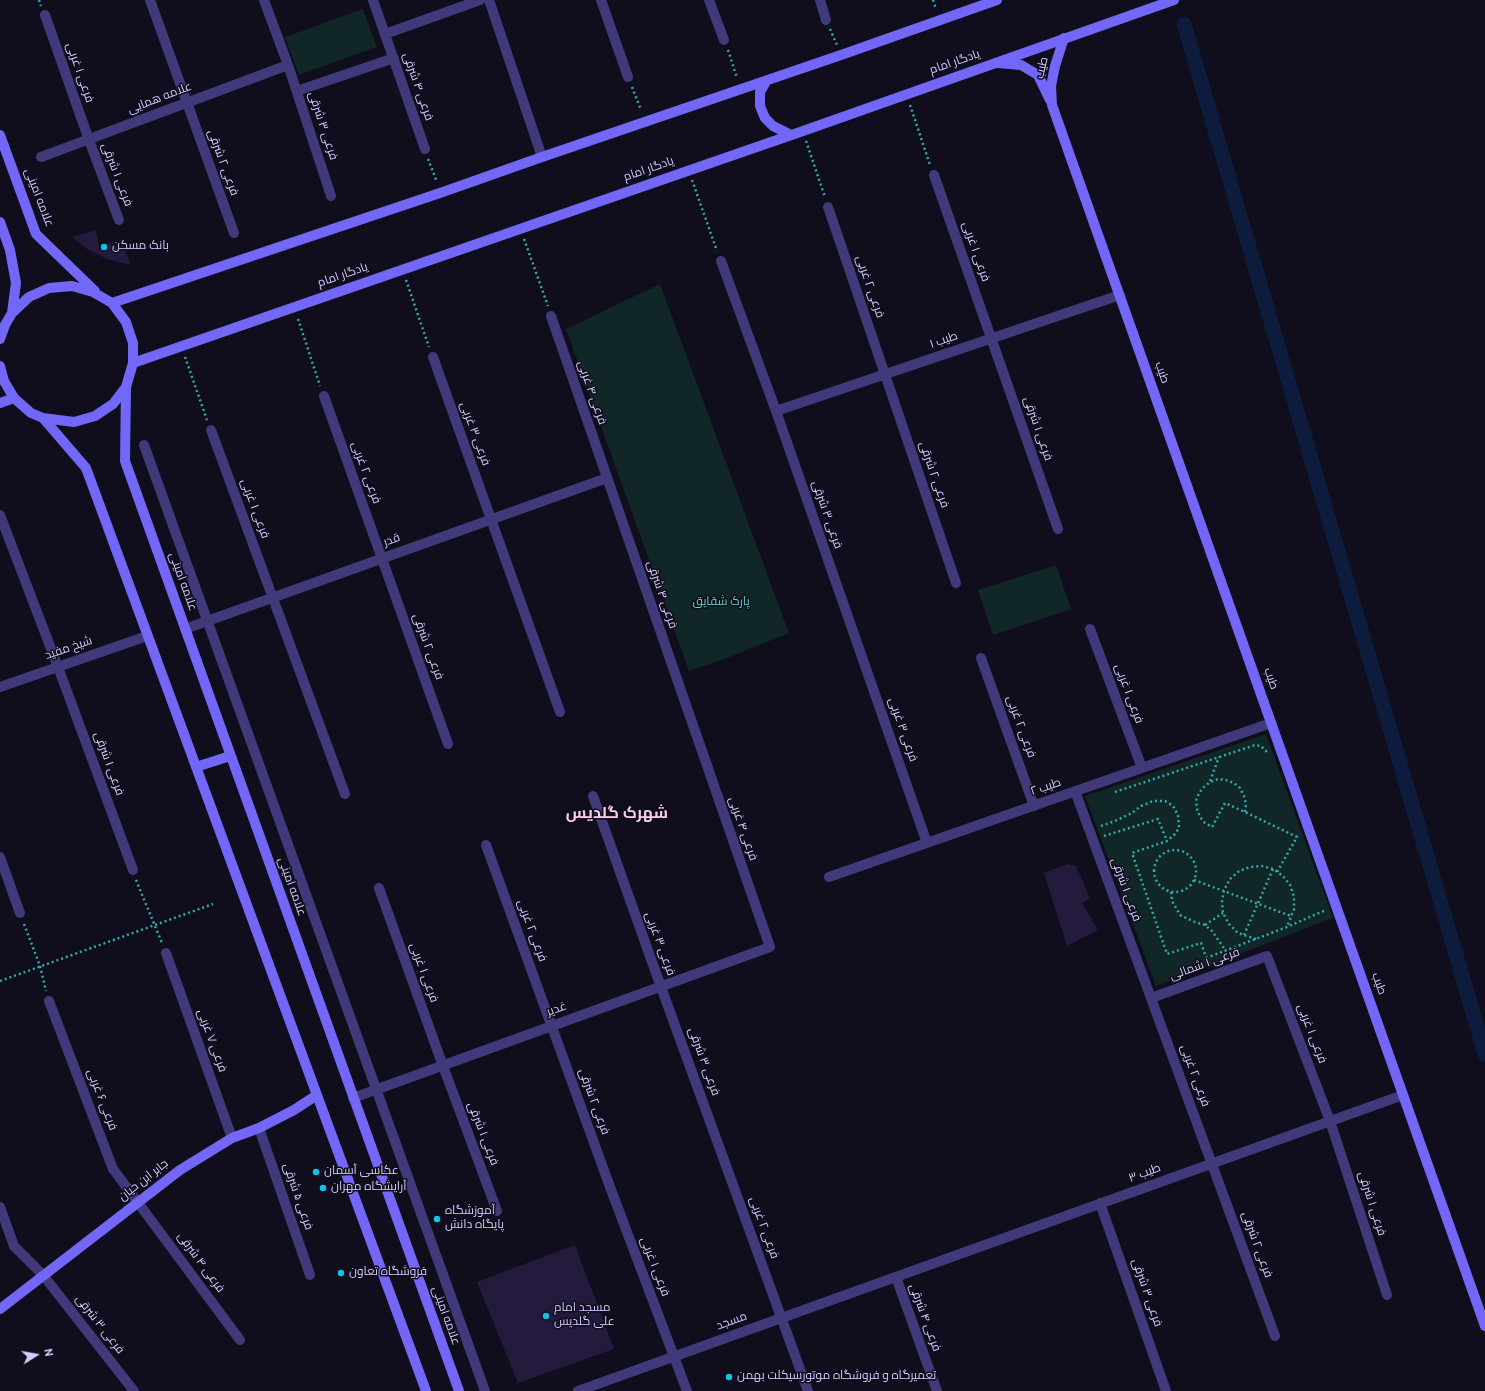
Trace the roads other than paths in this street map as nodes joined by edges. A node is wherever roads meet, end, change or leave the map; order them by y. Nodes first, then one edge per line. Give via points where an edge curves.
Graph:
1 (150, 0) edge
2 (264, 0) edge
3 (373, 0) edge
4 (480, 0) edge
5 (488, 0) edge
6 (601, 0) edge
7 (709, 0) edge
8 (820, 0) edge
9 (997, 0) edge
10 (1174, 0) edge
11 (45, 15) dead end
12 (826, 20) road end
13 (385, 34) junction
14 (1064, 38) junction
15 (724, 40) road end
16 (394, 58) junction
17 (996, 63) junction
18 (288, 65) junction
19 (628, 77) road end
20 (767, 80) junction
21 (297, 91) junction
22 (186, 102) junction
23 (1052, 105) junction
24 (0, 135) edge
25 (791, 135) junction
26 (89, 140) junction
27 (425, 149) road end
28 (41, 157) dead end
29 (542, 157) junction
30 (934, 175) road end
31 (332, 196) dead end
32 (828, 207) road end
33 (119, 220) dead end
34 (0, 222) edge
35 (234, 233) dead end
36 (721, 261) road end
37 (99, 295) junction
38 (1120, 295) junction
39 (112, 304) junction
40 (12, 312) junction
41 (551, 316) road end
42 (0, 339) edge
43 (991, 339) junction
44 (433, 357) road end
45 (133, 363) junction
46 (0, 366) edge
47 (885, 374) junction
48 (126, 387) junction
49 (324, 396) road end
50 (14, 398) junction
51 (0, 403) edge
52 (776, 411) junction
53 (43, 418) junction
54 (211, 430) road end
55 (144, 445) dead end
56 (607, 478) junction
57 (0, 515) edge
58 (491, 520) junction
59 (1058, 529) dead end
60 (382, 559) junction
61 (956, 583) dead end
62 (272, 598) junction
63 (207, 622) junction
64 (852, 627) joint
65 (185, 629) junction
66 (1090, 629) dead end
67 (147, 636) junction
68 (981, 658) dead end
69 (58, 667) junction
70 (0, 687) edge
71 (560, 712) dead end
72 (690, 720) joint
73 (1271, 723) junction
74 (448, 744) dead end
75 (230, 756) junction
76 (196, 767) junction
77 (1142, 768) junction
78 (1075, 791) junction
79 (345, 794) dead end
80 (593, 796) dead end
81 (1034, 806) junction
82 (927, 843) junction
83 (486, 846) dead end
84 (0, 857) edge
85 (132, 870) road end
86 (829, 876) dead end
87 (379, 888) dead end
88 (20, 913) road end
89 (770, 947) joint
90 (166, 953) road end
91 (1267, 956) joint
92 (661, 987) junction
93 (1151, 998) junction
94 (49, 1001) road end
95 (552, 1026) junction
96 (443, 1066) junction
97 (376, 1090) junction
98 (317, 1095) junction
99 (1403, 1095) junction
100 (353, 1098) junction
101 (1330, 1121) junction
102 (259, 1128) junction
103 (232, 1138) junction
104 (720, 1147) joint
105 (1212, 1163) junction
106 (610, 1187) joint
107 (138, 1202) junction
108 (1100, 1204) junction
109 (0, 1207) edge
110 (497, 1211) dead end
111 (43, 1275) junction
112 (310, 1275) dead end
113 (896, 1277) junction
114 (1388, 1295) dead end
115 (0, 1309) edge
116 (782, 1318) junction
117 (1485, 1326) edge
118 (1275, 1336) dead end
119 (240, 1340) dead end
120 (674, 1356) junction
121 (134, 1391) edge
122 (426, 1391) edge
123 (459, 1391) edge
124 (484, 1391) edge
125 (578, 1391) edge
126 (687, 1391) edge
127 (808, 1391) edge
128 (937, 1391) edge
129 (1166, 1391) edge

1 - 22 street
2 - 18 street
3 - 13 street
4 - 13 street
5 - 29 street
6 - 19 street
7 - 15 street
8 - 12 street
9 - 20 main road
10 - 14 main road, یادگار امام
11 - 26 street, فرعی ۱ غربی
13 - 16 street, فرعی ۴ شرقی
14 - 17 main road, یادگار امام
14 - 23 main road, طیب via 1051,86
16 - 21 street
16 - 27 street, فرعی ۴ شرقی
17 - 23 main road via 1021,65 1038,75
17 - 25 main road, یادگار امام
18 - 21 street, فرعی ۳ شرقی
18 - 22 street, علامه همایی
20 - 25 main road via 760,92 760,106 765,118 773,126
20 - 29 main road
21 - 31 street, فرعی ۳ شرقی
22 - 26 street, علامه همایی
22 - 35 street, فرعی ۲ شرقی
23 - 38 main road, طیب
24 - 37 main road, علامه امینی via 36,234
25 - 45 main road, یادگار امام
26 - 28 street, علامه همایی
26 - 33 street, فرعی ۱ شرقی
29 - 39 main road
30 - 43 street, فرعی ۱ غربی
32 - 47 street, فرعی ۲ غربی
34 - 40 main road via 10,250 16,283
36 - 52 street
37 - 39 main road
37 - 40 main road via 72,286 49,288 29,297
38 - 43 street, طیب ۱
38 - 73 main road, طیب
39 - 45 main road via 126,322 134,343
40 - 42 main road
41 - 56 street, فرعی ۴ غربی
43 - 47 street, طیب ۱
43 - 59 street, فرعی ۱ شرقی
44 - 58 street, فرعی ۳ غربی
45 - 48 main road
46 - 50 main road via 4,381
47 - 52 street, طیب ۱
47 - 61 street, فرعی ۲ شرقی
48 - 53 main road via 113,404 95,416 74,422
48 - 65 main road, علامه امینی via 125,461
49 - 60 street, فرعی ۲ غربی
50 - 51 main road
50 - 53 main road via 31,413
52 - 64 street, فرعی ۳ شرقی
53 - 67 main road via 86,468
54 - 62 street, فرعی ۱ غربی
55 - 63 street
56 - 58 street, قدر
56 - 72 street, فرعی ۴ شرقی
57 - 69 street
58 - 60 street, قدر
58 - 71 street
60 - 62 street, قدر
60 - 74 street, فرعی ۲ شرقی
62 - 63 street, قدر
62 - 79 street
63 - 65 street, قدر
63 - 97 street
64 - 82 street, فرعی ۳ غربی
65 - 75 main road, علامه امینی
66 - 77 street, فرعی ۱ غربی
67 - 69 street, شیخ مفید
67 - 76 main road
68 - 81 street, فرعی ۲ غربی
69 - 70 street, شیخ مفید
69 - 85 street, فرعی ۱ شرقی
72 - 89 street, فرعی ۴ غربی
73 - 77 street, طیب ۲
73 - 99 main road, طیب
75 - 76 main road
75 - 100 main road, علامه امینی
76 - 98 main road
77 - 78 street, طیب ۲
78 - 81 street, طیب ۲
78 - 93 street, فرعی ۱ شرقی
80 - 92 street, فرعی ۳ غربی
81 - 82 street, طیب ۲
82 - 86 street, طیب ۲
83 - 95 street, فرعی ۲ غربی
84 - 88 street
87 - 96 street, فرعی ۱ غربی
89 - 92 street, غدیر
90 - 103 street, فرعی ۷ غربی
91 - 93 street, فرعی ۱ شمالی
91 - 101 street, فرعی ۱ غربی
92 - 95 street, غدیر
92 - 104 street, فرعی ۳ شرقی
93 - 105 street, فرعی ۲ غربی
94 - 107 street, فرعی ۶ غربی via 113,1169
95 - 96 street, غدیر
95 - 106 street, فرعی ۲ شرقی
96 - 97 street, غدیر
96 - 110 street, فرعی ۱ شرقی
97 - 100 street, غدیر
97 - 124 street
98 - 102 main road, جابر ابن حیان
98 - 122 main road
99 - 101 street, طیب ۳
99 - 117 main road, طیب
100 - 123 main road, علامه امینی
101 - 105 street, طیب ۳
101 - 114 street, فرعی ۱ شرقی
102 - 103 main road, جابر ابن حیان
102 - 112 street, فرعی ۵ شرقی
103 - 107 main road, جابر ابن حیان via 180,1170
104 - 116 street, فرعی ۲ غربی
105 - 108 street, طیب ۳
105 - 118 street, فرعی ۲ شرقی
106 - 120 street, فرعی ۱ غربی
107 - 111 main road, جابر ابن حیان
107 - 119 street, فرعی ۴ شرقی
108 - 113 street, طیب ۳
108 - 129 street, فرعی ۳ شرقی
109 - 111 street, فرعی ۳ شرقی via 14,1246
111 - 115 main road, جابر ابن حیان
111 - 121 street, فرعی ۳ شرقی
113 - 116 street, مسجد
113 - 128 street, فرعی ۴ شرقی
116 - 120 street, مسجد
116 - 127 street
120 - 125 street, مسجد
120 - 126 street

